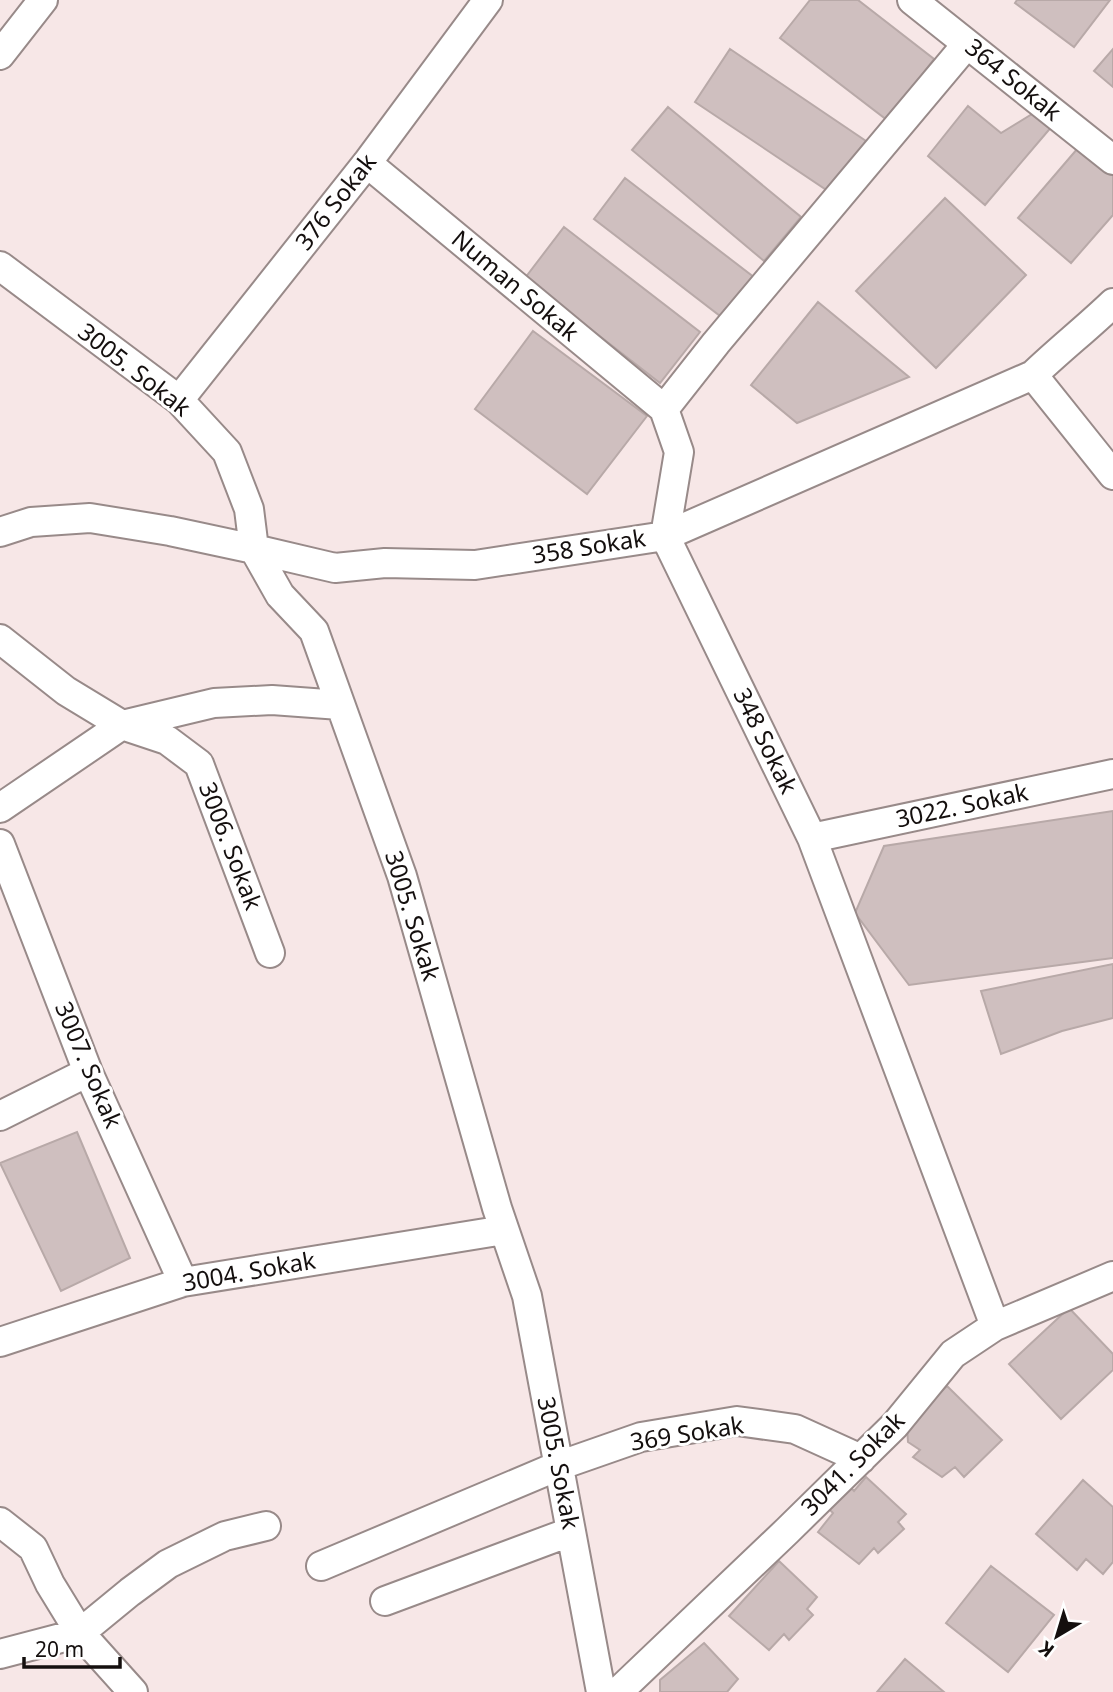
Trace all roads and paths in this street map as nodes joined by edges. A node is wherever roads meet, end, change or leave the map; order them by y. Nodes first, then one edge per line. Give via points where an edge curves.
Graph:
1 (43, 0) edge
2 (488, 0) edge
3 (912, 0) edge
4 (967, 44) junction
5 (0, 55) edge
6 (1113, 160) edge
7 (366, 163) junction
8 (0, 266) edge
9 (1113, 303) edge
10 (1032, 375) junction
11 (179, 400) junction
12 (664, 409) junction
13 (1113, 475) edge
14 (0, 532) edge
15 (665, 536) junction
16 (254, 549) junction
17 (0, 639) edge
18 (340, 705) junction
19 (122, 725) junction
20 (1113, 774) edge
21 (0, 808) edge
22 (812, 838) junction
23 (0, 844) edge
24 (270, 953) dead end
25 (88, 1072) junction
26 (0, 1116) edge
27 (505, 1230) junction
28 (1113, 1276) edge
29 (183, 1282) junction
30 (995, 1326) junction
31 (0, 1342) edge
32 (861, 1459) junction
33 (558, 1466) junction
34 (0, 1522) edge
35 (266, 1526) dead end
36 (570, 1532) junction
37 (321, 1566) dead end
38 (385, 1601) dead end
39 (80, 1633) junction
40 (0, 1654) edge
41 (133, 1692) edge
42 (601, 1692) edge
43 (618, 1692) edge

1 - 5 street
2 - 7 street, 376 Sokak
3 - 4 street, 364 Sokak
4 - 6 street, 364 Sokak
4 - 12 street
7 - 11 street, 376 Sokak
7 - 12 street, Numan Sokak
8 - 11 street, 3005. Sokak
9 - 10 street
10 - 13 street
10 - 15 street
11 - 16 street, 3005. Sokak via 227,452 249,509
12 - 15 street, 358 Sokak via 679,452
14 - 16 street, 358 Sokak via 31,522 89,518
15 - 16 street, 358 Sokak via 475,565 385,563 335,568
15 - 22 street, 348 Sokak
16 - 18 street, 3005. Sokak via 280,595 314,631
17 - 19 street, 3006. Sokak via 66,691
18 - 19 street via 272,700 214,703
18 - 27 street, 3005. Sokak via 402,876
19 - 21 street
19 - 24 street, 3006. Sokak via 167,740 199,764
20 - 22 street, 3022. Sokak
22 - 30 street, 348 Sokak
23 - 25 street, 3007. Sokak
25 - 26 street
25 - 29 street, 3007. Sokak
27 - 29 street, 3004. Sokak
27 - 33 street, 3005. Sokak via 527,1296
28 - 30 street, 3041. Sokak
29 - 31 street, 3004. Sokak
30 - 32 street, 3041. Sokak via 953,1354
32 - 33 street, 369 Sokak via 795,1429 737,1421 641,1437
32 - 43 street, 3041. Sokak
33 - 36 street, 3005. Sokak
33 - 37 street, 369 Sokak
34 - 39 street via 33,1548
35 - 39 street via 225,1536 168,1564
36 - 38 street
36 - 42 street, 3005. Sokak
39 - 40 street
39 - 41 street

